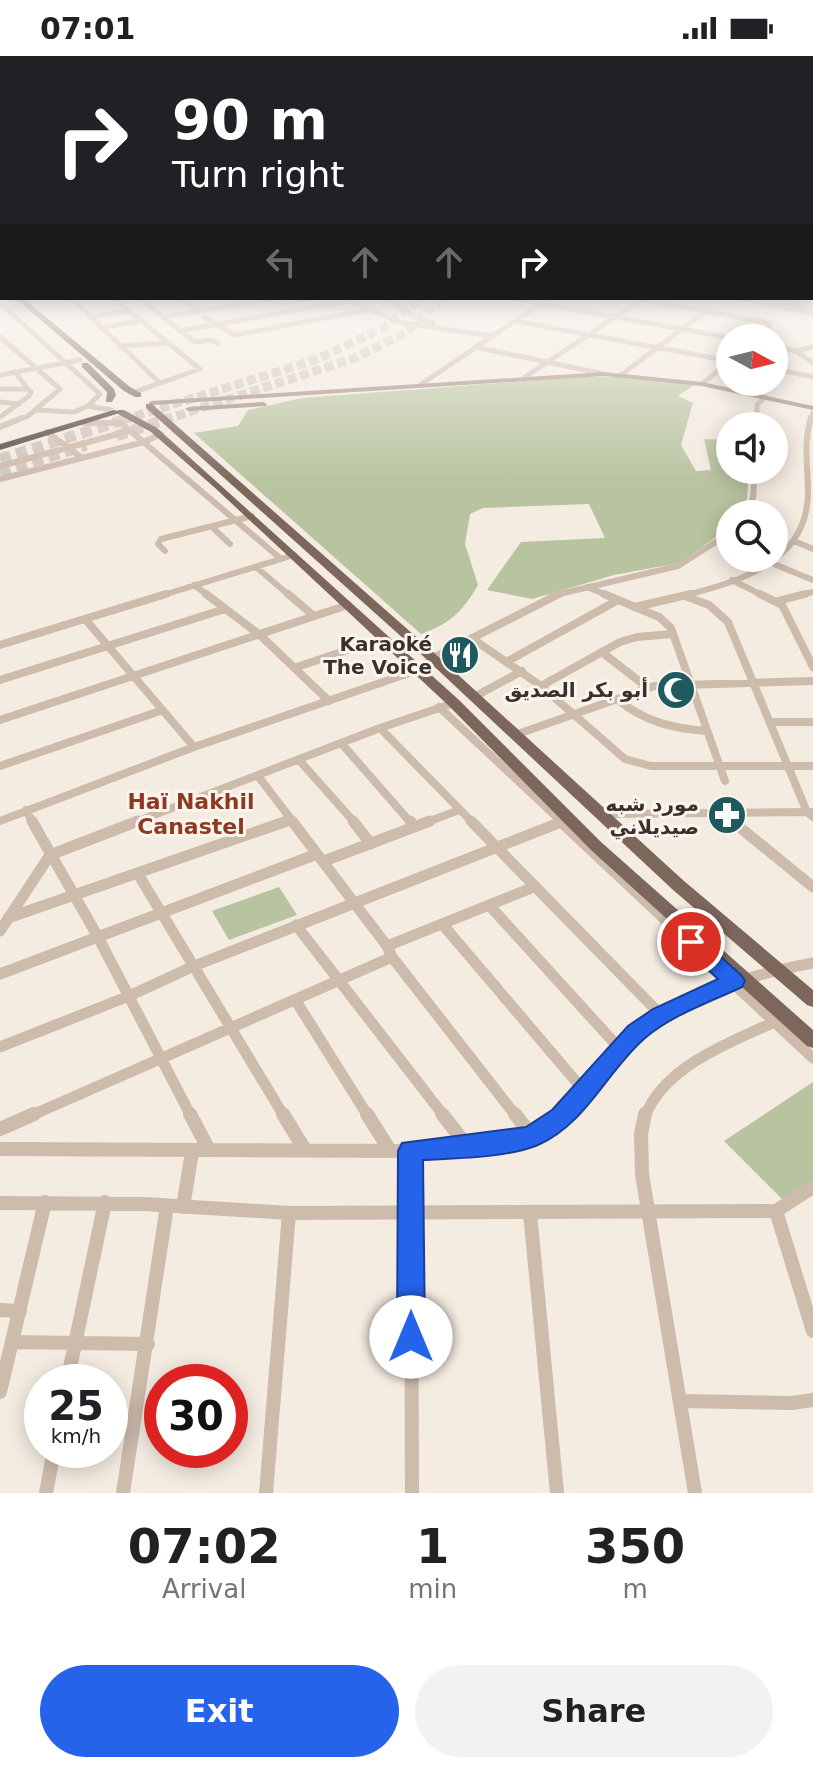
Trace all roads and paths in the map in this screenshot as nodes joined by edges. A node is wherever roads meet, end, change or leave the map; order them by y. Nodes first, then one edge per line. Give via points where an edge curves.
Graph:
1 (13, 350) edge
2 (52, 350) edge
3 (70, 350) edge
4 (81, 350) edge
5 (124, 350) edge
6 (176, 350) edge
7 (471, 350) edge
8 (490, 350) edge
9 (566, 350) edge
10 (654, 350) edge
11 (669, 350) edge
12 (792, 350) edge
13 (800, 350) edge
14 (796, 351) junction
15 (716, 359) edge
16 (80, 360) junction
17 (550, 362) junction
18 (66, 363) junction
19 (813, 363) edge
20 (40, 368) junction
21 (15, 372) junction
22 (716, 372) edge
23 (788, 372) edge
24 (604, 374) junction
25 (0, 375) edge
26 (621, 375) junction
27 (525, 377) junction
28 (813, 377) edge
29 (160, 383) junction
30 (702, 384) junction
31 (420, 385) junction
32 (0, 389) edge
33 (28, 389) junction
34 (135, 394) junction
35 (765, 397) junction
36 (0, 402) edge
37 (19, 404) junction
38 (150, 405) junction
39 (107, 407) junction
40 (36, 410) junction
41 (813, 411) edge
42 (757, 412) edge
43 (0, 417) edge
44 (77, 423) junction
45 (0, 427) edge
46 (129, 431) junction
47 (47, 432) junction
48 (810, 432) edge
49 (161, 434) junction
50 (144, 442) junction
51 (0, 445) edge
52 (65, 446) junction
53 (811, 452) edge
54 (82, 458) junction
55 (0, 466) edge
56 (0, 479) edge
57 (810, 492) edge
58 (252, 516) junction
59 (810, 518) edge
60 (235, 521) junction
61 (212, 527) junction
62 (794, 541) junction
63 (716, 542) edge
64 (230, 544) dead end
65 (788, 546) edge
66 (813, 549) edge
67 (165, 551) dead end
68 (288, 557) junction
69 (256, 567) junction
70 (788, 570) edge
71 (748, 572) edge
72 (732, 580) junction
73 (813, 580) edge
74 (194, 585) junction
75 (586, 586) junction
76 (813, 592) edge
77 (685, 596) junction
78 (618, 600) junction
79 (778, 601) junction
80 (348, 605) junction
81 (635, 607) junction
82 (225, 609) junction
83 (314, 616) junction
84 (85, 619) junction
85 (673, 634) junction
86 (260, 635) junction
87 (383, 638) junction
88 (473, 639) junction
89 (0, 645) edge
90 (107, 646) junction
91 (603, 653) junction
92 (433, 658) junction
93 (508, 661) junction
94 (813, 667) edge
95 (294, 668) junction
96 (418, 670) junction
97 (522, 671) junction
98 (133, 675) junction
99 (0, 680) edge
100 (813, 681) edge
101 (755, 682) junction
102 (690, 684) junction
103 (541, 686) junction
104 (648, 688) junction
105 (474, 697) junction
106 (618, 700) junction
107 (329, 701) junction
108 (454, 703) junction
109 (439, 707) junction
110 (163, 710) junction
111 (574, 715) junction
112 (0, 720) edge
113 (770, 722) junction
114 (813, 722) edge
115 (380, 728) junction
116 (706, 731) junction
117 (515, 735) junction
118 (342, 744) junction
119 (194, 747) junction
120 (299, 760) junction
121 (0, 766) edge
122 (720, 766) junction
123 (789, 766) junction
124 (813, 766) edge
125 (258, 776) junction
126 (725, 781) dead end
127 (26, 810) junction
128 (459, 810) junction
129 (721, 812) junction
130 (811, 813) edge
131 (604, 814) junction
132 (290, 820) junction
133 (0, 821) edge
134 (565, 821) junction
135 (414, 826) junction
136 (371, 844) junction
137 (495, 847) junction
138 (50, 855) junction
139 (320, 858) junction
140 (138, 874) junction
141 (534, 887) junction
142 (813, 887) edge
143 (75, 897) junction
144 (355, 904) junction
145 (489, 905) junction
146 (162, 912) junction
147 (8, 918) junction
148 (296, 925) junction
149 (443, 925) junction
150 (0, 931) edge
151 (98, 937) junction
152 (390, 952) junction
153 (813, 963) edge
154 (194, 966) junction
155 (778, 969) junction
156 (0, 974) edge
157 (738, 979) junction
158 (338, 981) junction
159 (129, 996) junction
160 (813, 1000) edge
161 (296, 1001) junction
162 (661, 1015) junction
163 (774, 1022) junction
164 (232, 1028) junction
165 (813, 1041) edge
166 (0, 1047) edge
167 (619, 1048) junction
168 (813, 1058) edge
169 (162, 1060) junction
170 (585, 1092) junction
171 (0, 1129) edge
172 (532, 1136) junction
173 (468, 1147) junction
174 (0, 1149) edge
175 (389, 1149) junction
176 (209, 1150) junction
177 (305, 1150) junction
178 (411, 1151) junction
179 (192, 1152) junction
180 (813, 1187) edge
181 (45, 1202) junction
182 (105, 1202) junction
183 (0, 1203) edge
184 (175, 1206) junction
185 (647, 1211) junction
186 (776, 1211) junction
187 (410, 1212) junction
188 (289, 1213) junction
189 (530, 1213) junction
190 (0, 1310) edge
191 (20, 1311) junction
192 (813, 1331) edge
193 (12, 1342) junction
194 (75, 1343) junction
195 (148, 1344) junction
196 (71, 1364) edge
197 (0, 1392) edge
198 (813, 1400) edge
199 (680, 1401) junction
200 (51, 1468) edge
201 (46, 1493) edge
202 (123, 1493) edge
203 (266, 1493) edge
204 (412, 1493) edge
205 (557, 1493) edge
206 (695, 1493) edge

1 - 20 street
2 - 18 street
3 - 16 main road
4 - 34 main road
5 - 29 street
6 - 29 street via 200,369
7 - 31 street
8 - 17 street
9 - 17 street
10 - 26 street
11 - 15 street
12 - 14 street
13 - 14 street
14 - 19 street
16 - 18 street
16 - 39 main road via 111,391
17 - 24 street
17 - 27 street
18 - 20 street
18 - 39 street
20 - 21 street
20 - 40 street via 60,389
21 - 25 street
21 - 33 street
22 - 30 street
23 - 28 street
24 - 26 main road
24 - 27 main road
26 - 30 main road
27 - 31 main road
29 - 34 street
30 - 35 main road
31 - 38 main road via 301,395 231,408
32 - 33 street
33 - 37 street via 30,394
34 - 38 main road via 150,399
34 - 39 main road
35 - 41 main road
35 - 42 street
36 - 37 street
37 - 43 street
38 - 39 main road
38 - 92 main road
39 - 40 street
39 - 44 highway
39 - 49 main road
39 - 51 highway
40 - 45 street
41 - 48 street
44 - 46 street via 117,421
44 - 47 highway
46 - 50 street
46 - 52 street
47 - 51 highway
47 - 52 street
48 - 53 street
49 - 50 street
49 - 58 main road
50 - 54 street
50 - 60 street
52 - 54 street
52 - 55 street
53 - 57 street
54 - 56 street
57 - 59 street
58 - 60 street
58 - 68 main road
59 - 62 street
60 - 61 street
60 - 68 street
61 - 64 street
61 - 67 street via 161,539 158,544
62 - 65 street
62 - 66 street
63 - 75 street via 678,566
68 - 69 street
68 - 80 main road
69 - 74 street
69 - 83 street
70 - 73 street
71 - 72 street
72 - 77 street
72 - 79 street
74 - 82 street
74 - 84 street
75 - 78 street
75 - 88 street via 551,596
76 - 79 street
77 - 81 street
77 - 101 street via 720,612
78 - 81 street
78 - 93 street
79 - 94 street
80 - 83 street
80 - 87 main road
81 - 85 street via 659,617
82 - 86 street
82 - 90 street
83 - 86 street
84 - 89 street
84 - 90 street
85 - 91 street via 637,637
85 - 102 street
86 - 95 street
86 - 98 street
87 - 95 street
87 - 96 main road
88 - 92 street
88 - 93 street
90 - 98 street
90 - 99 street
91 - 103 street
91 - 104 street
92 - 96 street
92 - 105 main road
93 - 97 street
95 - 107 street
96 - 107 street
96 - 108 main road
97 - 103 street
97 - 105 street
98 - 110 street
98 - 112 street
100 - 101 street
101 - 102 street
101 - 113 street
102 - 104 street
102 - 116 street
103 - 111 street
104 - 106 street
105 - 117 main road
106 - 111 street
106 - 116 street via 656,726
107 - 119 street
108 - 109 street
108 - 134 main road
109 - 115 street
109 - 134 street
110 - 119 street
110 - 121 street
111 - 117 street
111 - 122 street via 631,762
113 - 114 street
113 - 123 street
115 - 118 street
115 - 128 street
116 - 122 street
117 - 131 main road
118 - 120 street
118 - 135 street
119 - 127 street
120 - 125 street
120 - 136 street
122 - 123 street
122 - 126 street
123 - 124 street
123 - 130 street
125 - 132 street
125 - 138 street
127 - 133 street
127 - 138 street
128 - 135 street
128 - 137 street
129 - 130 street
129 - 131 street
129 - 142 street
131 - 155 main road
132 - 139 street
132 - 140 street
134 - 137 street
134 - 157 main road
135 - 136 street
136 - 139 street
137 - 141 street
137 - 144 street
138 - 143 street
138 - 147 street
139 - 144 street
139 - 146 street
140 - 143 street
140 - 146 street
141 - 145 street
141 - 162 street
143 - 147 street
143 - 151 street
144 - 148 street
144 - 152 street
145 - 149 street
145 - 167 street
146 - 151 street
146 - 154 street
147 - 150 street
148 - 154 street
148 - 158 street
149 - 152 street
149 - 170 street
151 - 156 street
151 - 159 street
152 - 158 street
152 - 172 street
153 - 155 street
154 - 159 street
154 - 164 street
155 - 157 street
155 - 160 main road
157 - 162 street
157 - 163 street
157 - 165 main road
158 - 161 street
158 - 173 street
159 - 166 street
159 - 169 street
161 - 164 street
161 - 175 street
162 - 167 street
163 - 168 street
163 - 185 street via 663,1084 645,1113 641,1139
164 - 169 street
164 - 177 street
167 - 170 street
169 - 171 street
169 - 176 street
170 - 172 street via 561,1118
172 - 173 street
173 - 178 street
174 - 179 street
175 - 177 street
175 - 178 street
176 - 177 street
176 - 179 street
178 - 187 street
179 - 184 street
180 - 186 street
181 - 182 street
181 - 183 street
181 - 191 street
182 - 184 street
182 - 194 street
184 - 188 street
184 - 195 street
185 - 186 street
185 - 189 street
185 - 199 street
186 - 192 street
187 - 188 street
187 - 189 street
187 - 204 street
188 - 203 street
189 - 205 street
190 - 191 street
191 - 193 street
193 - 194 street
193 - 197 street
194 - 195 street
194 - 196 street
195 - 202 street
198 - 199 street
199 - 206 street
200 - 201 street

